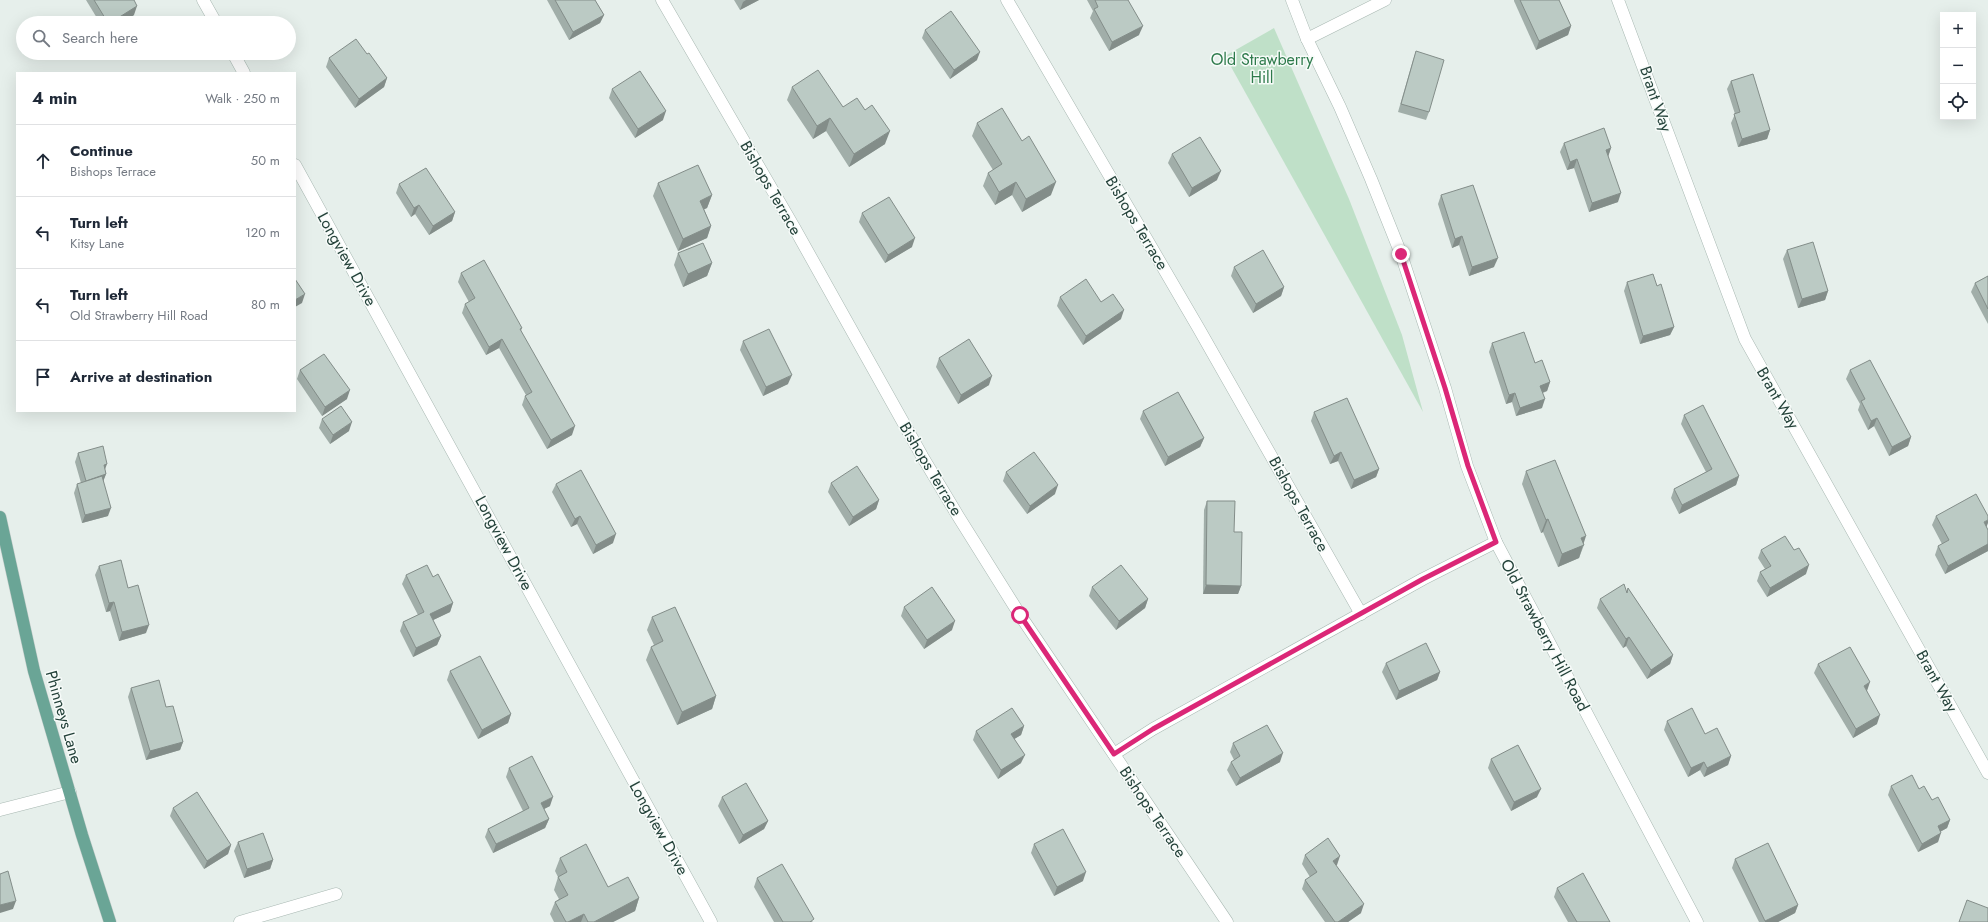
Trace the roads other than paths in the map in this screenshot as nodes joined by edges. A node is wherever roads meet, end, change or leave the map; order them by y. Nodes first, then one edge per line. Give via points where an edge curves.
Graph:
1 (203, 0) edge
2 (662, 0) edge
3 (1007, 0) edge
4 (1292, 0) edge
5 (1385, 0) edge
6 (1618, 0) edge
7 (212, 16) edge
8 (1307, 39) junction
9 (237, 60) edge
10 (243, 72) edge
11 (296, 167) edge
12 (0, 517) edge
13 (1496, 542) junction
14 (1361, 614) junction
15 (1114, 754) junction
16 (1988, 773) edge
17 (70, 792) junction
18 (0, 810) edge
19 (336, 894) dead end
20 (110, 922) edge
21 (240, 922) edge
22 (711, 922) edge
23 (1227, 922) edge
24 (1697, 922) edge

1 - 7 street
2 - 15 street, Bishops Terrace via 795,229 922,456 1020,615
3 - 14 street, Bishops Terrace via 1203,335
4 - 8 street, Old Strawberry Hill Road
5 - 8 street
6 - 16 street, Brant Way via 1746,339
8 - 13 street, Old Strawberry Hill Road via 1372,179 1401,254 1437,361 1468,466
9 - 10 street
11 - 22 street, Longview Drive
12 - 17 main road, Phinneys Lane via 34,671
13 - 14 street
13 - 24 street, Old Strawberry Hill Road
14 - 15 street
15 - 23 street, Bishops Terrace
17 - 18 street
17 - 20 main road, Phinneys Lane
19 - 21 street

